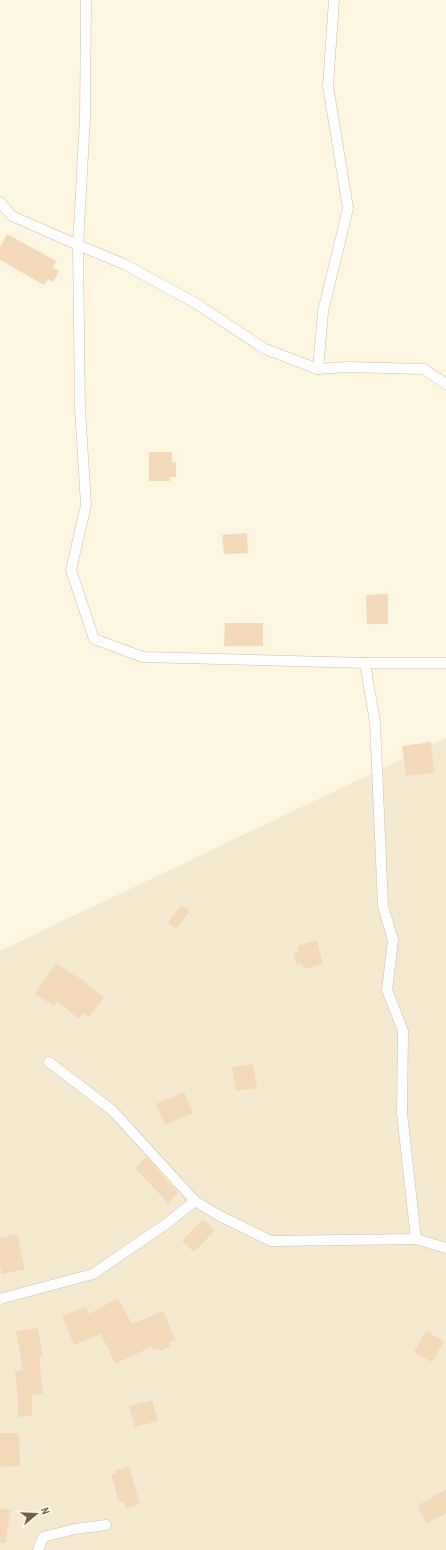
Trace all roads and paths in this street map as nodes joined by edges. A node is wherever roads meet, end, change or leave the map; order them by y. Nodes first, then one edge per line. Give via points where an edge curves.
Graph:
1 (86, 0) edge
2 (334, 0) edge
3 (0, 202) edge
4 (78, 245) junction
5 (318, 369) junction
6 (446, 384) edge
7 (365, 663) junction
8 (446, 663) edge
9 (49, 1062) dead end
10 (195, 1201) junction
11 (416, 1239) junction
12 (446, 1248) edge
13 (0, 1299) edge
14 (106, 1525) dead end
15 (38, 1550) edge

1 - 4 street via 85,118
2 - 5 street via 328,86 348,208 323,312
3 - 4 street via 12,216
4 - 5 street via 124,264 197,304 265,349
4 - 7 street via 80,409 86,505 71,570 94,639 143,657
5 - 6 street via 424,369
7 - 8 street
7 - 11 street via 375,722 383,906 392,940 387,990 403,1031 402,1113
9 - 10 street via 113,1111
10 - 11 street via 270,1241
10 - 13 street via 93,1274
11 - 12 street
14 - 15 street via 43,1537

